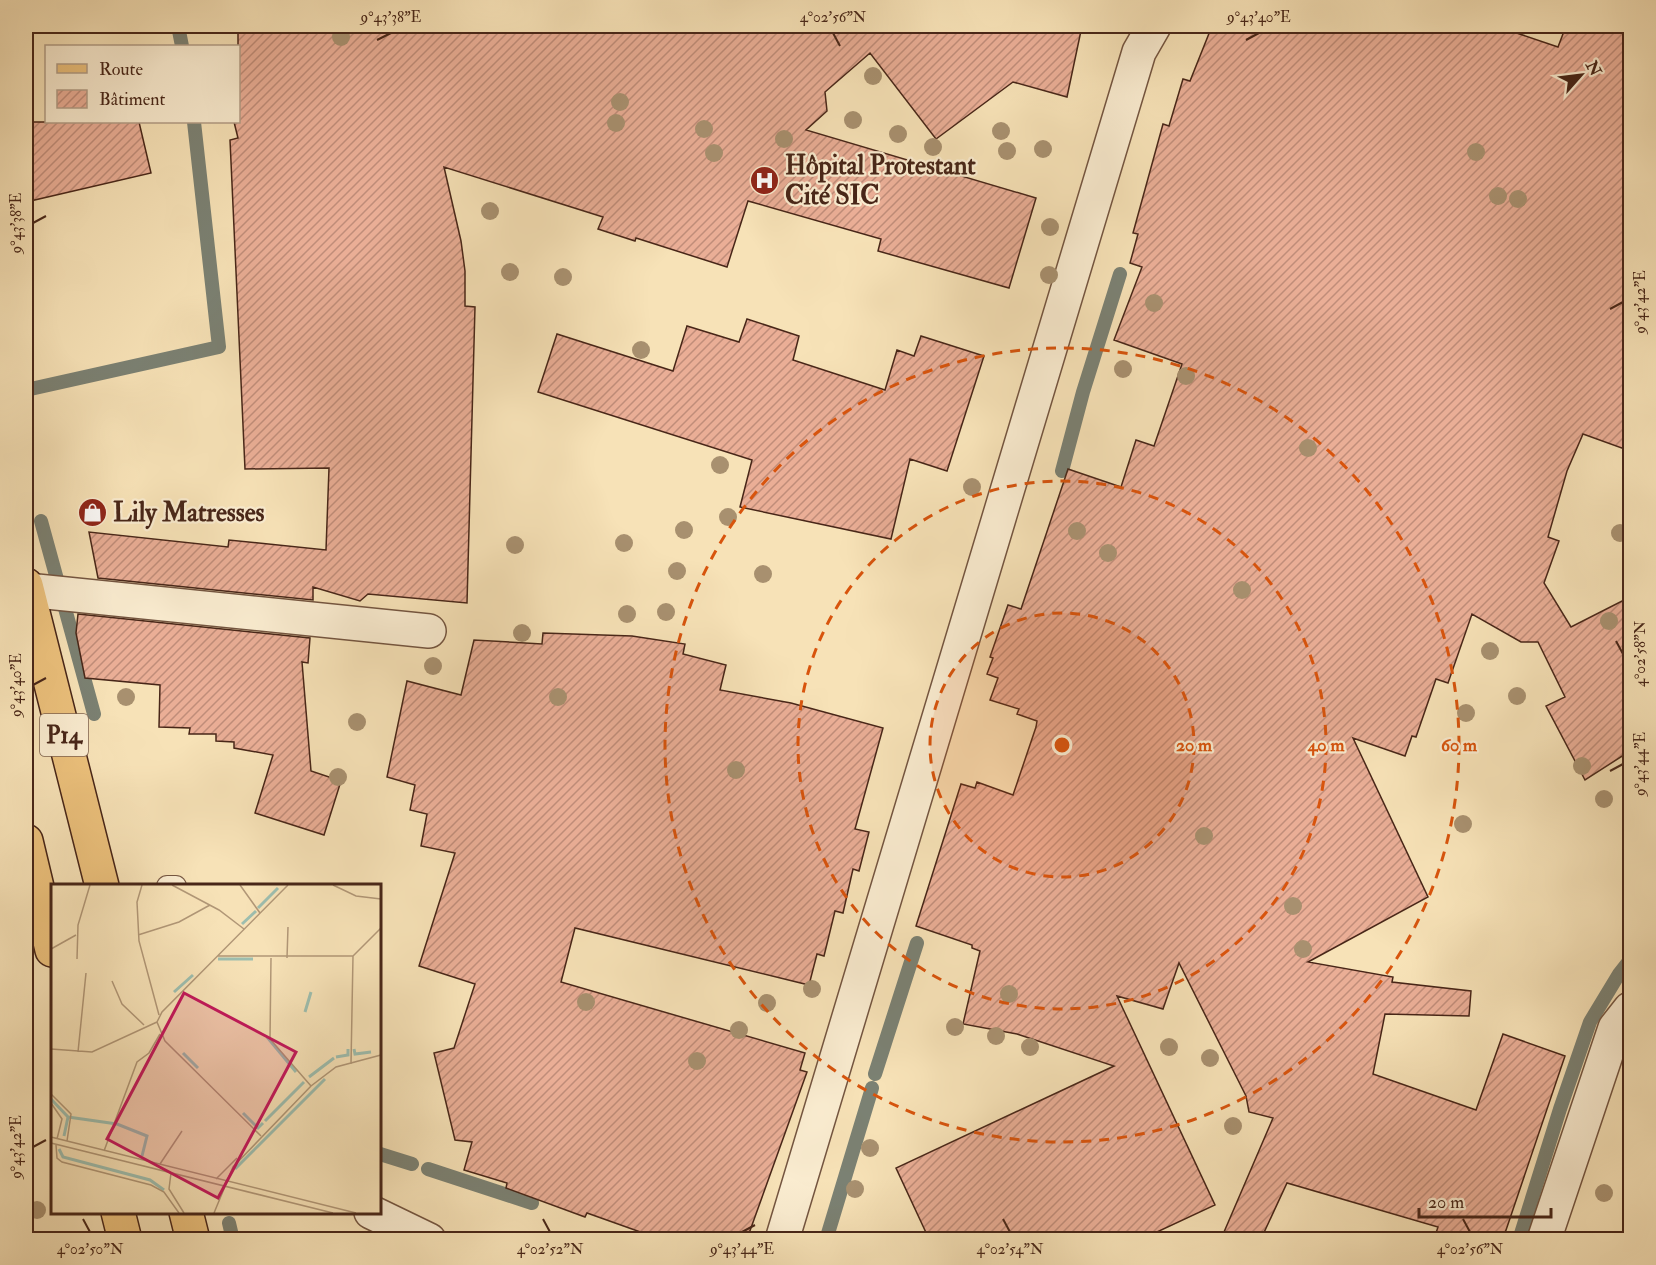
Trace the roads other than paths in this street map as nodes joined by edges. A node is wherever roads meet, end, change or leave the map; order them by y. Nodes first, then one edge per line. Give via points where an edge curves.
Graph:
1 (1154, 26) edge
2 (26, 588) edge
3 (429, 631) dead end
4 (26, 841) edge
5 (102, 884) edge
6 (51, 946) edge
7 (1630, 1009) edge
8 (119, 1214) edge
9 (187, 1214) edge
10 (375, 1214) edge
11 (125, 1239) edge
12 (193, 1239) edge
13 (429, 1239) edge
14 (782, 1239) edge
15 (1544, 1239) edge

1 - 14 street via 1139,52
2 - 3 street
2 - 5 main road, P14
4 - 6 main road
7 - 15 street via 1615,1028
8 - 11 main road
9 - 12 main road
10 - 13 street

